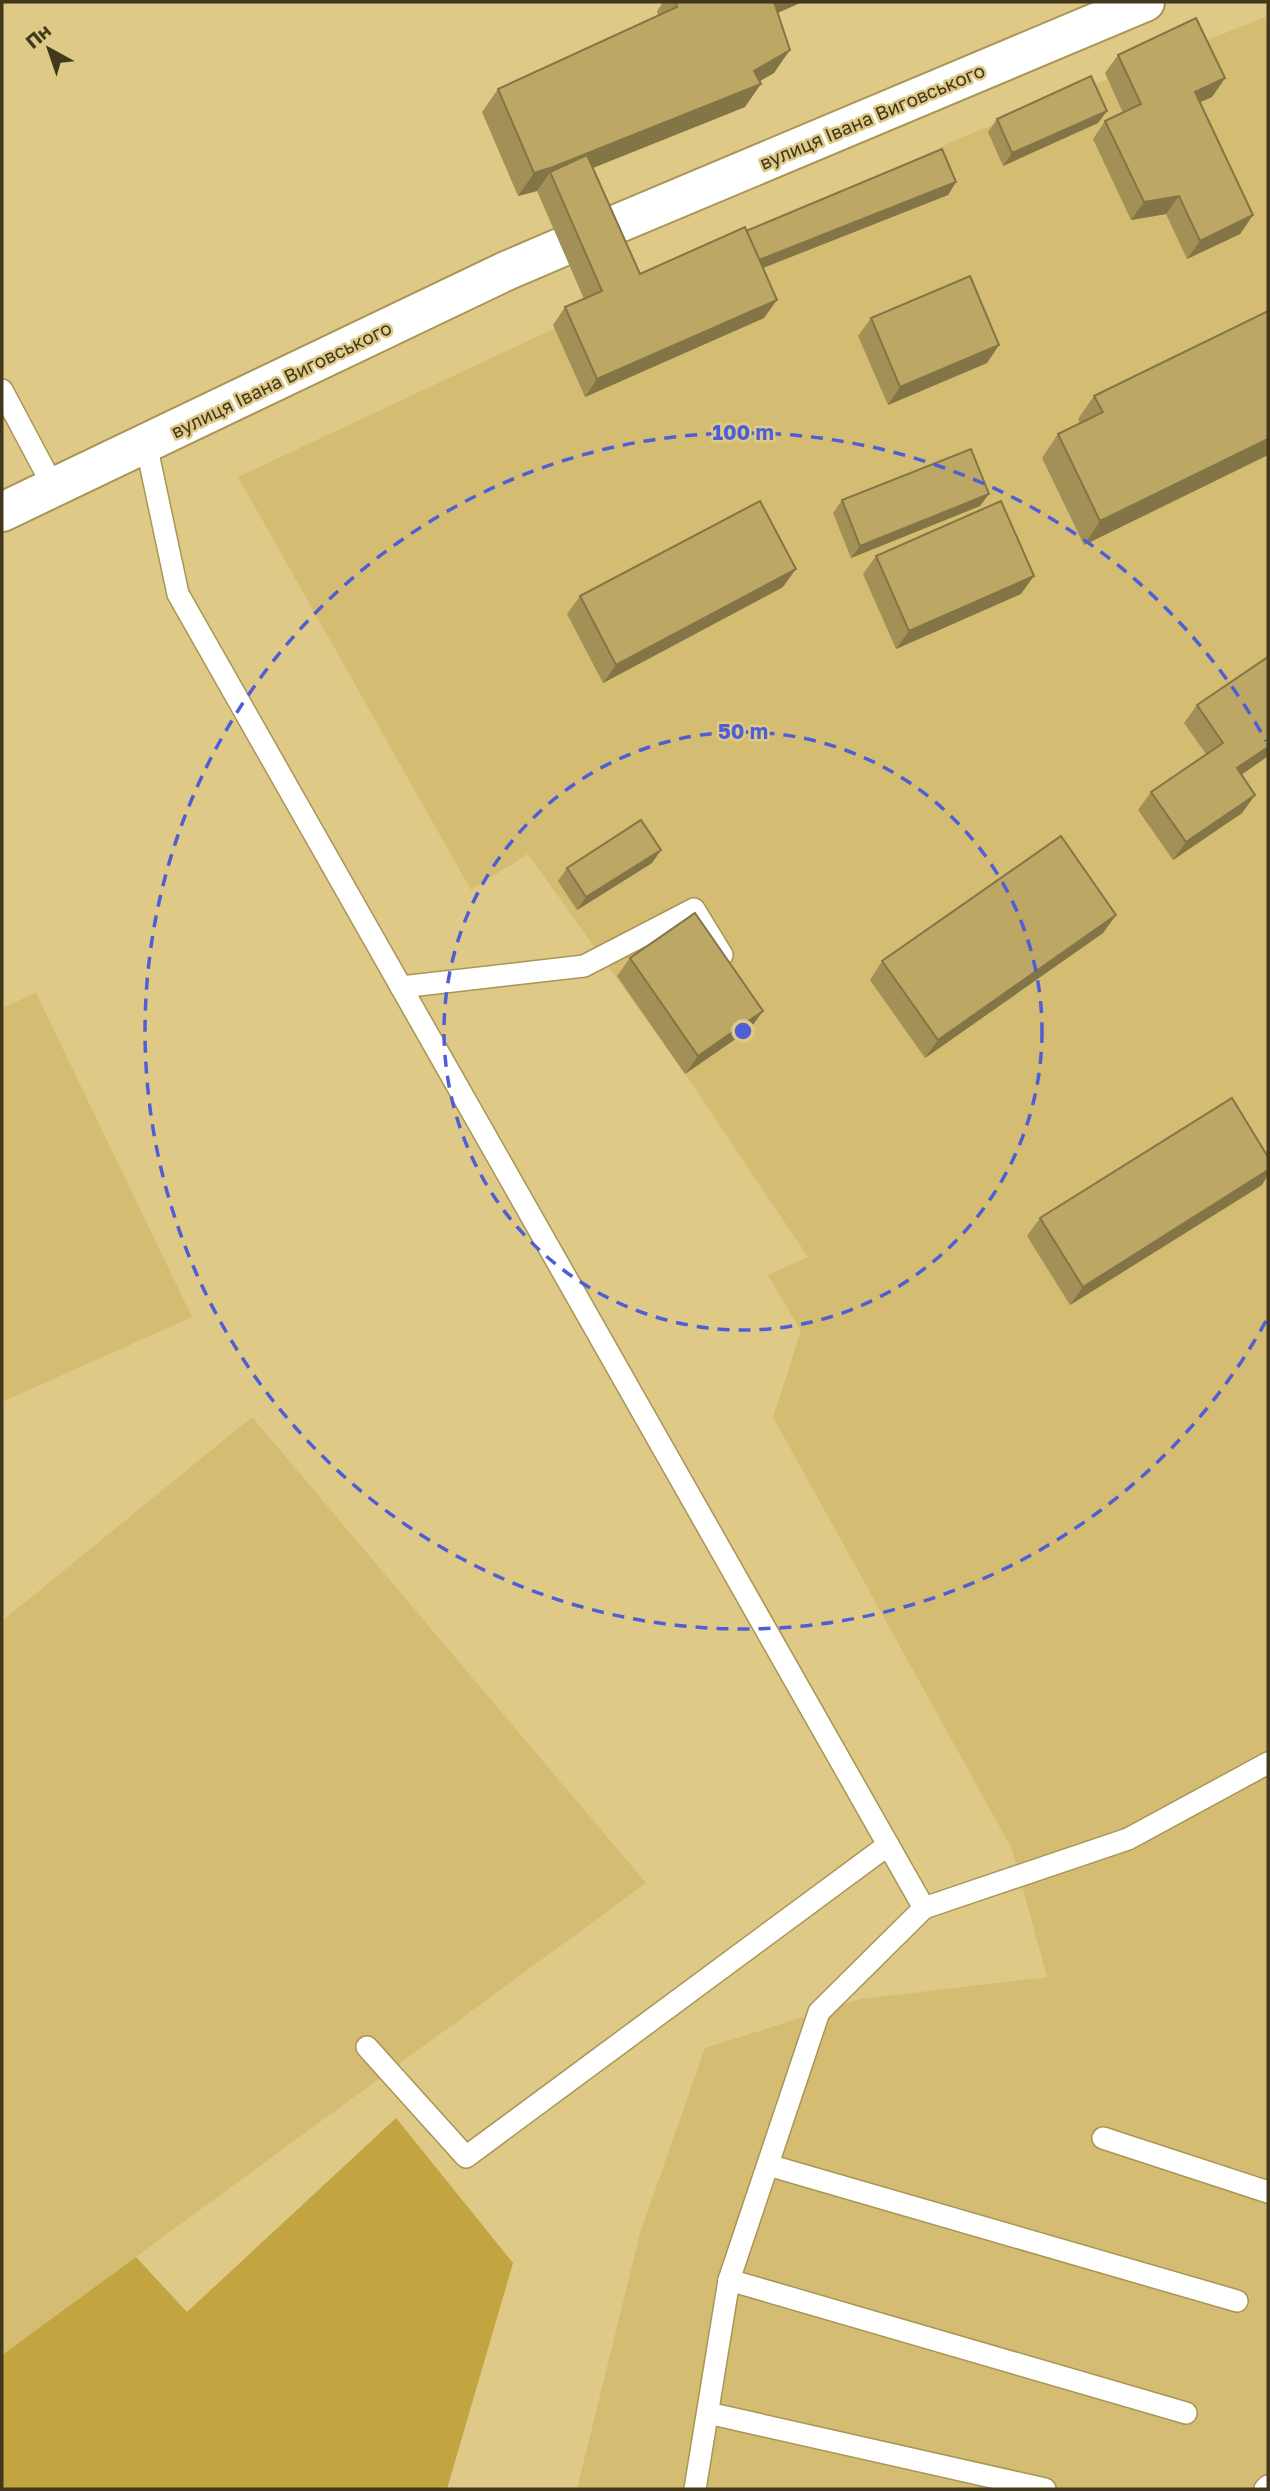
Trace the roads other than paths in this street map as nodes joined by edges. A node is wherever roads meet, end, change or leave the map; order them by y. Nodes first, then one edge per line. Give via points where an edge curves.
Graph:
1 (1145, 2) edge
2 (600, 231) edge
3 (562, 247) dead end
4 (2, 390) edge
5 (146, 444) junction
6 (54, 488) junction
7 (2, 512) edge
8 (730, 968) edge
9 (401, 987) junction
10 (1268, 1763) edge
11 (888, 1846) junction
12 (924, 1908) junction
13 (367, 2047) dead end
14 (1103, 2138) dead end
15 (768, 2165) junction
16 (1268, 2192) edge
17 (729, 2280) junction
18 (1237, 2301) dead end
19 (708, 2413) junction
20 (1186, 2413) dead end
21 (695, 2489) edge
22 (1045, 2489) edge

1 - 2 street, вулиця Івана Виговського
3 - 5 street, вулиця Івана Виговського
4 - 6 lane
5 - 6 street, вулиця Івана Виговського
5 - 9 lane via 178,594
6 - 7 street, вулиця Івана Виговського
8 - 9 lane via 694,909 584,966
9 - 11 lane
10 - 12 lane via 1128,1839
11 - 12 lane
11 - 13 lane via 466,2157
12 - 15 lane via 820,2012
14 - 16 lane
15 - 17 lane
15 - 18 lane
17 - 19 lane
17 - 20 lane
19 - 21 lane
19 - 22 lane

